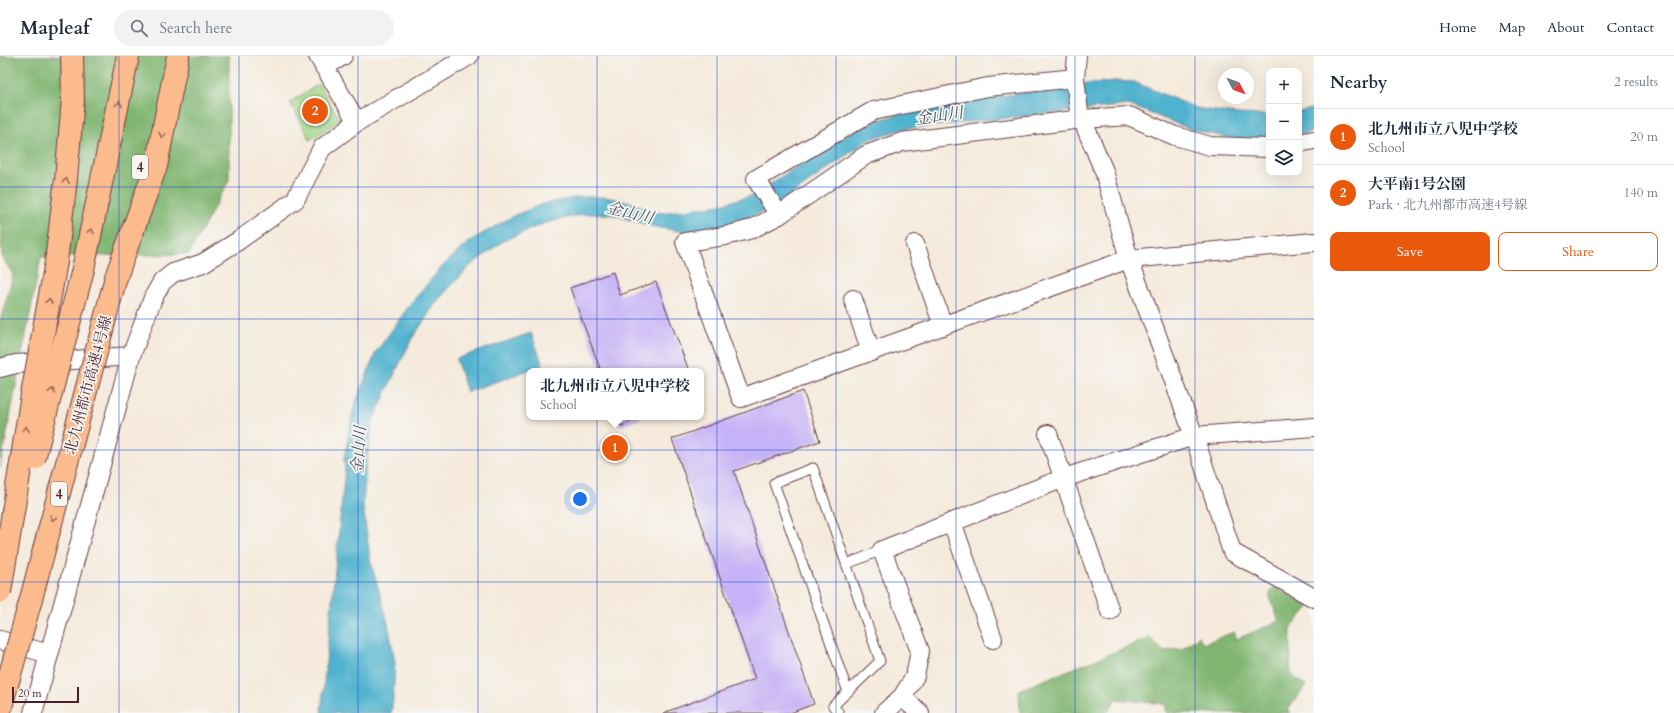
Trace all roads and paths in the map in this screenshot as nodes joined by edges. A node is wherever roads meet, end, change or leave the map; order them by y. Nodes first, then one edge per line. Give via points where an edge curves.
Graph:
1 (72, 56) edge
2 (128, 56) edge
3 (164, 56) edge
4 (178, 56) edge
5 (343, 56) edge
6 (469, 56) edge
7 (1077, 56) edge
8 (321, 62) edge
9 (1076, 81) junction
10 (1081, 115) junction
11 (356, 122) junction
12 (1314, 140) edge
13 (1302, 142) edge
14 (1266, 148) edge
15 (776, 211) junction
16 (1314, 242) edge
17 (915, 244) dead end
18 (1129, 259) junction
19 (116, 277) junction
20 (853, 299) dead end
21 (943, 326) junction
22 (871, 352) junction
23 (131, 356) junction
24 (0, 368) edge
25 (1314, 427) edge
26 (1048, 434) dead end
27 (1194, 436) junction
28 (1064, 478) junction
29 (952, 522) junction
30 (882, 550) junction
31 (847, 564) junction
32 (0, 592) edge
33 (1314, 598) edge
34 (1110, 611) dead end
35 (993, 639) dead end
36 (0, 640) edge
37 (49, 654) junction
38 (848, 692) junction
39 (902, 697) junction
40 (0, 710) edge
41 (33, 713) edge
42 (839, 713) edge
43 (884, 713) edge
44 (920, 713) edge

32 -> 1 highway, bridge via 56,262 73,99
32 -> 2 highway, 4, bridge via 83,269
3 - 19 highway, 北九州都市高速4号線 / 4
4 -> 19 highway via 156,166
5 - 8 street
6 - 11 street
7 - 9 street
8 - 11 street
9 - 10 street
9 - 15 street via 988,87 873,111 756,179
10 - 14 street via 1129,116 1175,136 1210,146
10 - 15 street via 902,142 866,155
10 - 18 street via 1104,172
11 - 23 street via 322,148 295,200 232,245 202,263 173,273 162,282 153,298
12 - 13 street
15 - 22 street via 752,229 685,242 741,398
16 - 18 street
17 - 21 street
18 - 21 street
18 - 27 street
19 -> 40 highway, 北九州都市高速4号線 / 4, bridge
20 - 22 street
21 - 22 street
23 - 24 street via 16,364
23 - 37 street
25 - 27 street
26 - 28 street
27 - 28 street
27 - 33 street via 1232,552
28 - 29 street
28 - 34 street
29 - 30 street
29 - 35 street
30 - 31 lane
30 - 39 street via 920,651 915,676
31 - 38 lane via 880,661
31 - 38 lane via 813,468 774,483
36 - 37 street
37 - 41 street
38 - 42 lane via 833,706
39 - 43 street
39 - 44 street

